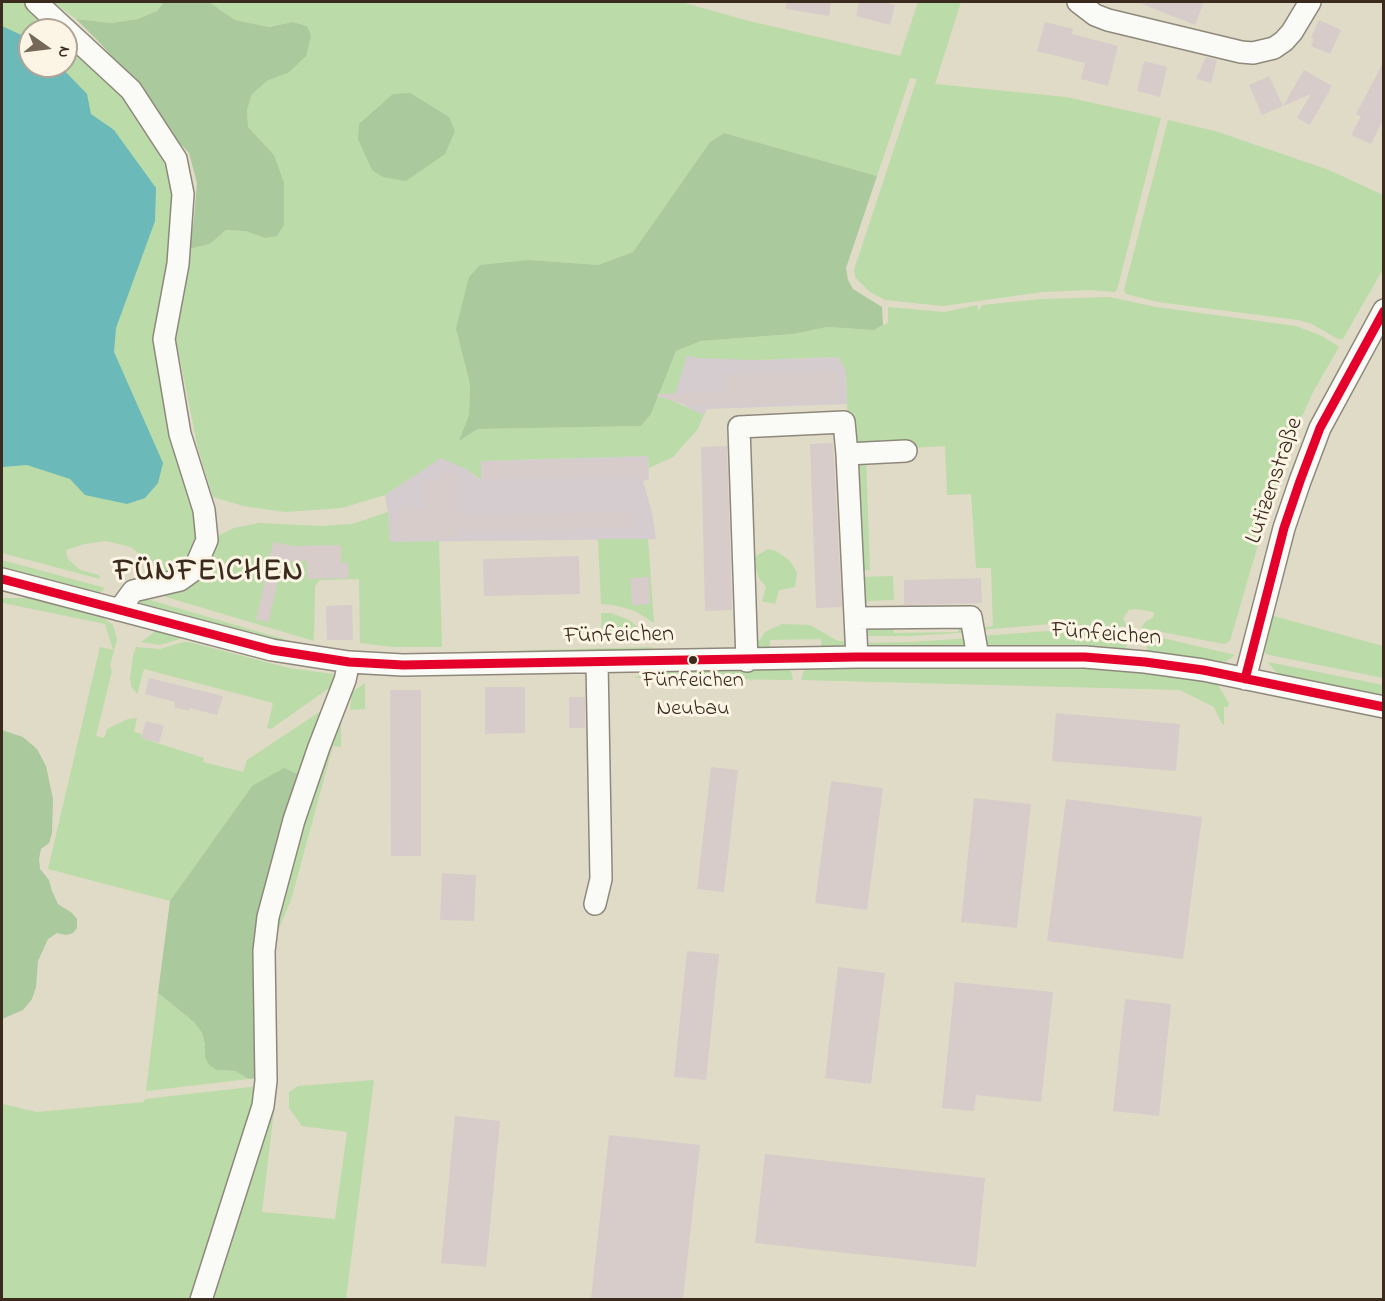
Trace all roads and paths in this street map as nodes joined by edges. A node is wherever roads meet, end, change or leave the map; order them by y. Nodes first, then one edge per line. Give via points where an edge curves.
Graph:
1 (36, 2) edge
2 (1078, 2) edge
3 (1310, 2) edge
4 (1383, 310) edge
5 (906, 451) dead end
6 (847, 454) junction
7 (2, 579) edge
8 (119, 610) junction
9 (855, 618) junction
10 (857, 657) junction
11 (978, 657) junction
12 (747, 661) junction
13 (349, 662) junction
14 (597, 662) junction
15 (1245, 679) junction
16 (1383, 707) edge
17 (596, 904) dead end
18 (201, 1299) edge

1 - 8 street via 131,90 176,159 183,194 178,264 164,339 180,434 204,510 207,540 194,570 180,580 133,591
2 - 3 street via 1108,20 1252,53 1274,48 1284,41
4 - 15 street, Lutizenstraße via 1320,428 1304,470 1284,528
5 - 6 street
6 - 9 street
6 - 12 street via 844,422 739,427
7 - 8 street, Fünfeichen
8 - 13 street, Fünfeichen via 272,651
9 - 10 street
9 - 11 street via 971,617
10 - 11 street, Fünfeichen
10 - 12 street, Fünfeichen
11 - 15 street, Fünfeichen via 1085,657 1145,662
12 - 14 street, Fünfeichen
13 - 14 street, Fünfeichen
13 - 18 street via 294,820 268,917 264,951 263,1106
14 - 17 street via 601,879
15 - 16 street, Fünfeichen

